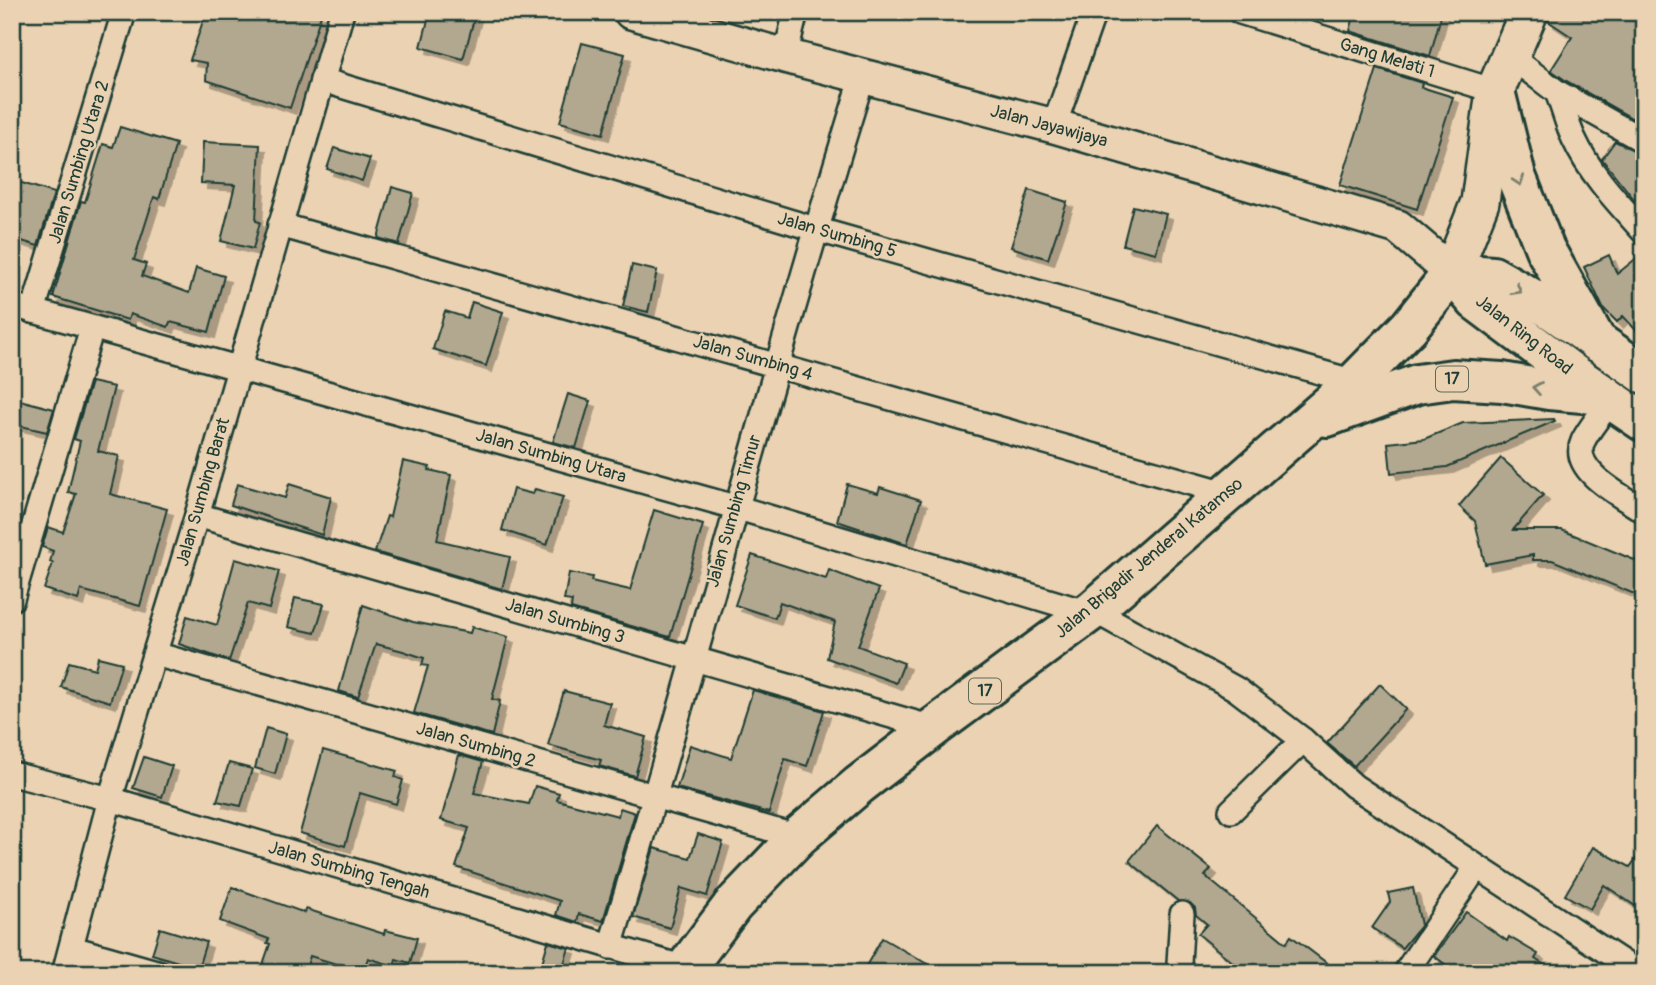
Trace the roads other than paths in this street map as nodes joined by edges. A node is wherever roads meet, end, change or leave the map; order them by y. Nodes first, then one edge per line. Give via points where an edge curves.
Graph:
1 (124, 12) edge
2 (342, 12) edge
3 (631, 12) edge
4 (796, 12) edge
5 (1094, 12) edge
6 (1240, 12) edge
7 (1529, 12) edge
8 (785, 56) junction
9 (1510, 56) junction
10 (863, 76) junction
11 (322, 80) junction
12 (1495, 91) junction
13 (1557, 92) junction
14 (1054, 126) junction
15 (1644, 141) edge
16 (280, 225) junction
17 (815, 229) junction
18 (1644, 232) edge
19 (1452, 272) junction
20 (23, 308) edge
21 (92, 328) junction
22 (1597, 342) junction
23 (776, 364) junction
24 (239, 369) junction
25 (1644, 374) edge
26 (1355, 382) junction
27 (1608, 398) junction
28 (1644, 422) edge
29 (1306, 425) junction
30 (1226, 493) junction
31 (735, 507) junction
32 (1644, 511) edge
33 (197, 515) junction
34 (12, 599) edge
35 (1091, 612) junction
36 (155, 654) junction
37 (693, 657) junction
38 (933, 728) junction
39 (1303, 740) junction
40 (12, 774) edge
41 (656, 796) junction
42 (110, 799) junction
43 (1231, 811) dead end
44 (798, 837) junction
45 (1476, 868) junction
46 (1182, 914) dead end
47 (610, 947) junction
48 (72, 948) junction
49 (683, 971) edge
50 (65, 973) edge
51 (160, 973) edge
52 (1183, 973) edge
53 (1405, 973) edge
54 (1639, 973) edge

1 - 20 street, Jalan Sumbing Utara 2
2 - 11 street, Jalan Sumbing Barat
3 - 8 main road, Jalan Jayawijaya
4 - 8 street
5 - 14 street
6 - 12 street, Gang Melati 1
7 - 9 main road
8 - 10 main road, Jalan Jayawijaya
9 - 12 main road
9 - 13 street
10 - 14 main road, Jalan Jayawijaya
10 - 17 street, Jalan Sumbing Timur
11 - 16 street, Jalan Sumbing Barat
11 - 17 street, Jalan Sumbing 5
12 - 19 main road via 1480,202
12 -> 22 highway via 1517,176 1545,249
13 - 15 street
13 - 18 street via 1588,163
14 - 19 main road, Jalan Jayawijaya via 1398,227
16 - 23 street, Jalan Sumbing 4
16 - 24 street, Jalan Sumbing Barat
17 - 23 street, Jalan Sumbing Timur
17 - 26 street, Jalan Sumbing 5
19 -> 22 highway, Jalan Ring Road via 1493,276
19 - 26 highway, Jalan Brigadir Jenderal Katamso / 17 via 1409,327
19 - 27 highway, Jalan Ring Road / 17 via 1476,301
20 - 21 street, Jalan Sumbing Utara
21 - 24 street, Jalan Sumbing Utara
21 - 34 street
22 - 25 highway, Jalan Ring Road
23 - 30 street, Jalan Sumbing 4
23 - 31 street, Jalan Sumbing Timur
24 - 31 street, Jalan Sumbing Utara
24 - 33 street, Jalan Sumbing Barat
26 - 29 highway, Jalan Brigadir Jenderal Katamso / 17
27 - 28 highway, Jalan Ring Road / 17
27 -> 29 highway, 17 via 1453,379 1416,384
27 - 32 street via 1583,441 1581,462 1588,472
29 - 30 highway, Jalan Brigadir Jenderal Katamso / 17
30 - 35 highway, Jalan Brigadir Jenderal Katamso / 17
31 - 35 street, Jalan Sumbing Utara
31 - 37 street, Jalan Sumbing Timur
33 - 36 street, Jalan Sumbing Barat
33 - 37 street, Jalan Sumbing 3
35 - 38 highway, Jalan Brigadir Jenderal Katamso / 17
35 - 39 street, Jalan Sumbing Utara via 1237,689
36 - 41 street, Jalan Sumbing 2
36 - 42 street, Jalan Sumbing Barat
37 - 38 street, Jalan Sumbing 3
37 - 41 street, Jalan Sumbing Timur
38 - 44 highway, Jalan Brigadir Jenderal Katamso / 17
39 - 43 street
39 - 45 street, Jalan Sumbing Utara via 1354,786
40 - 42 street, Jalan Sumbing Tengah
41 - 44 street, Jalan Sumbing 2
41 - 47 street, Jalan Sumbing Timur
42 - 47 street, Jalan Sumbing Tengah
42 - 48 street, Jalan Sumbing Barat
44 - 49 highway, Jalan Brigadir Jenderal Katamso / 17 via 733,905
45 - 53 street
45 - 54 street, Jalan Sumbing Utara
46 - 52 street via 1179,963
47 - 49 street, Jalan Sumbing Tengah
48 - 50 street, Jalan Sumbing Barat
48 - 51 street

